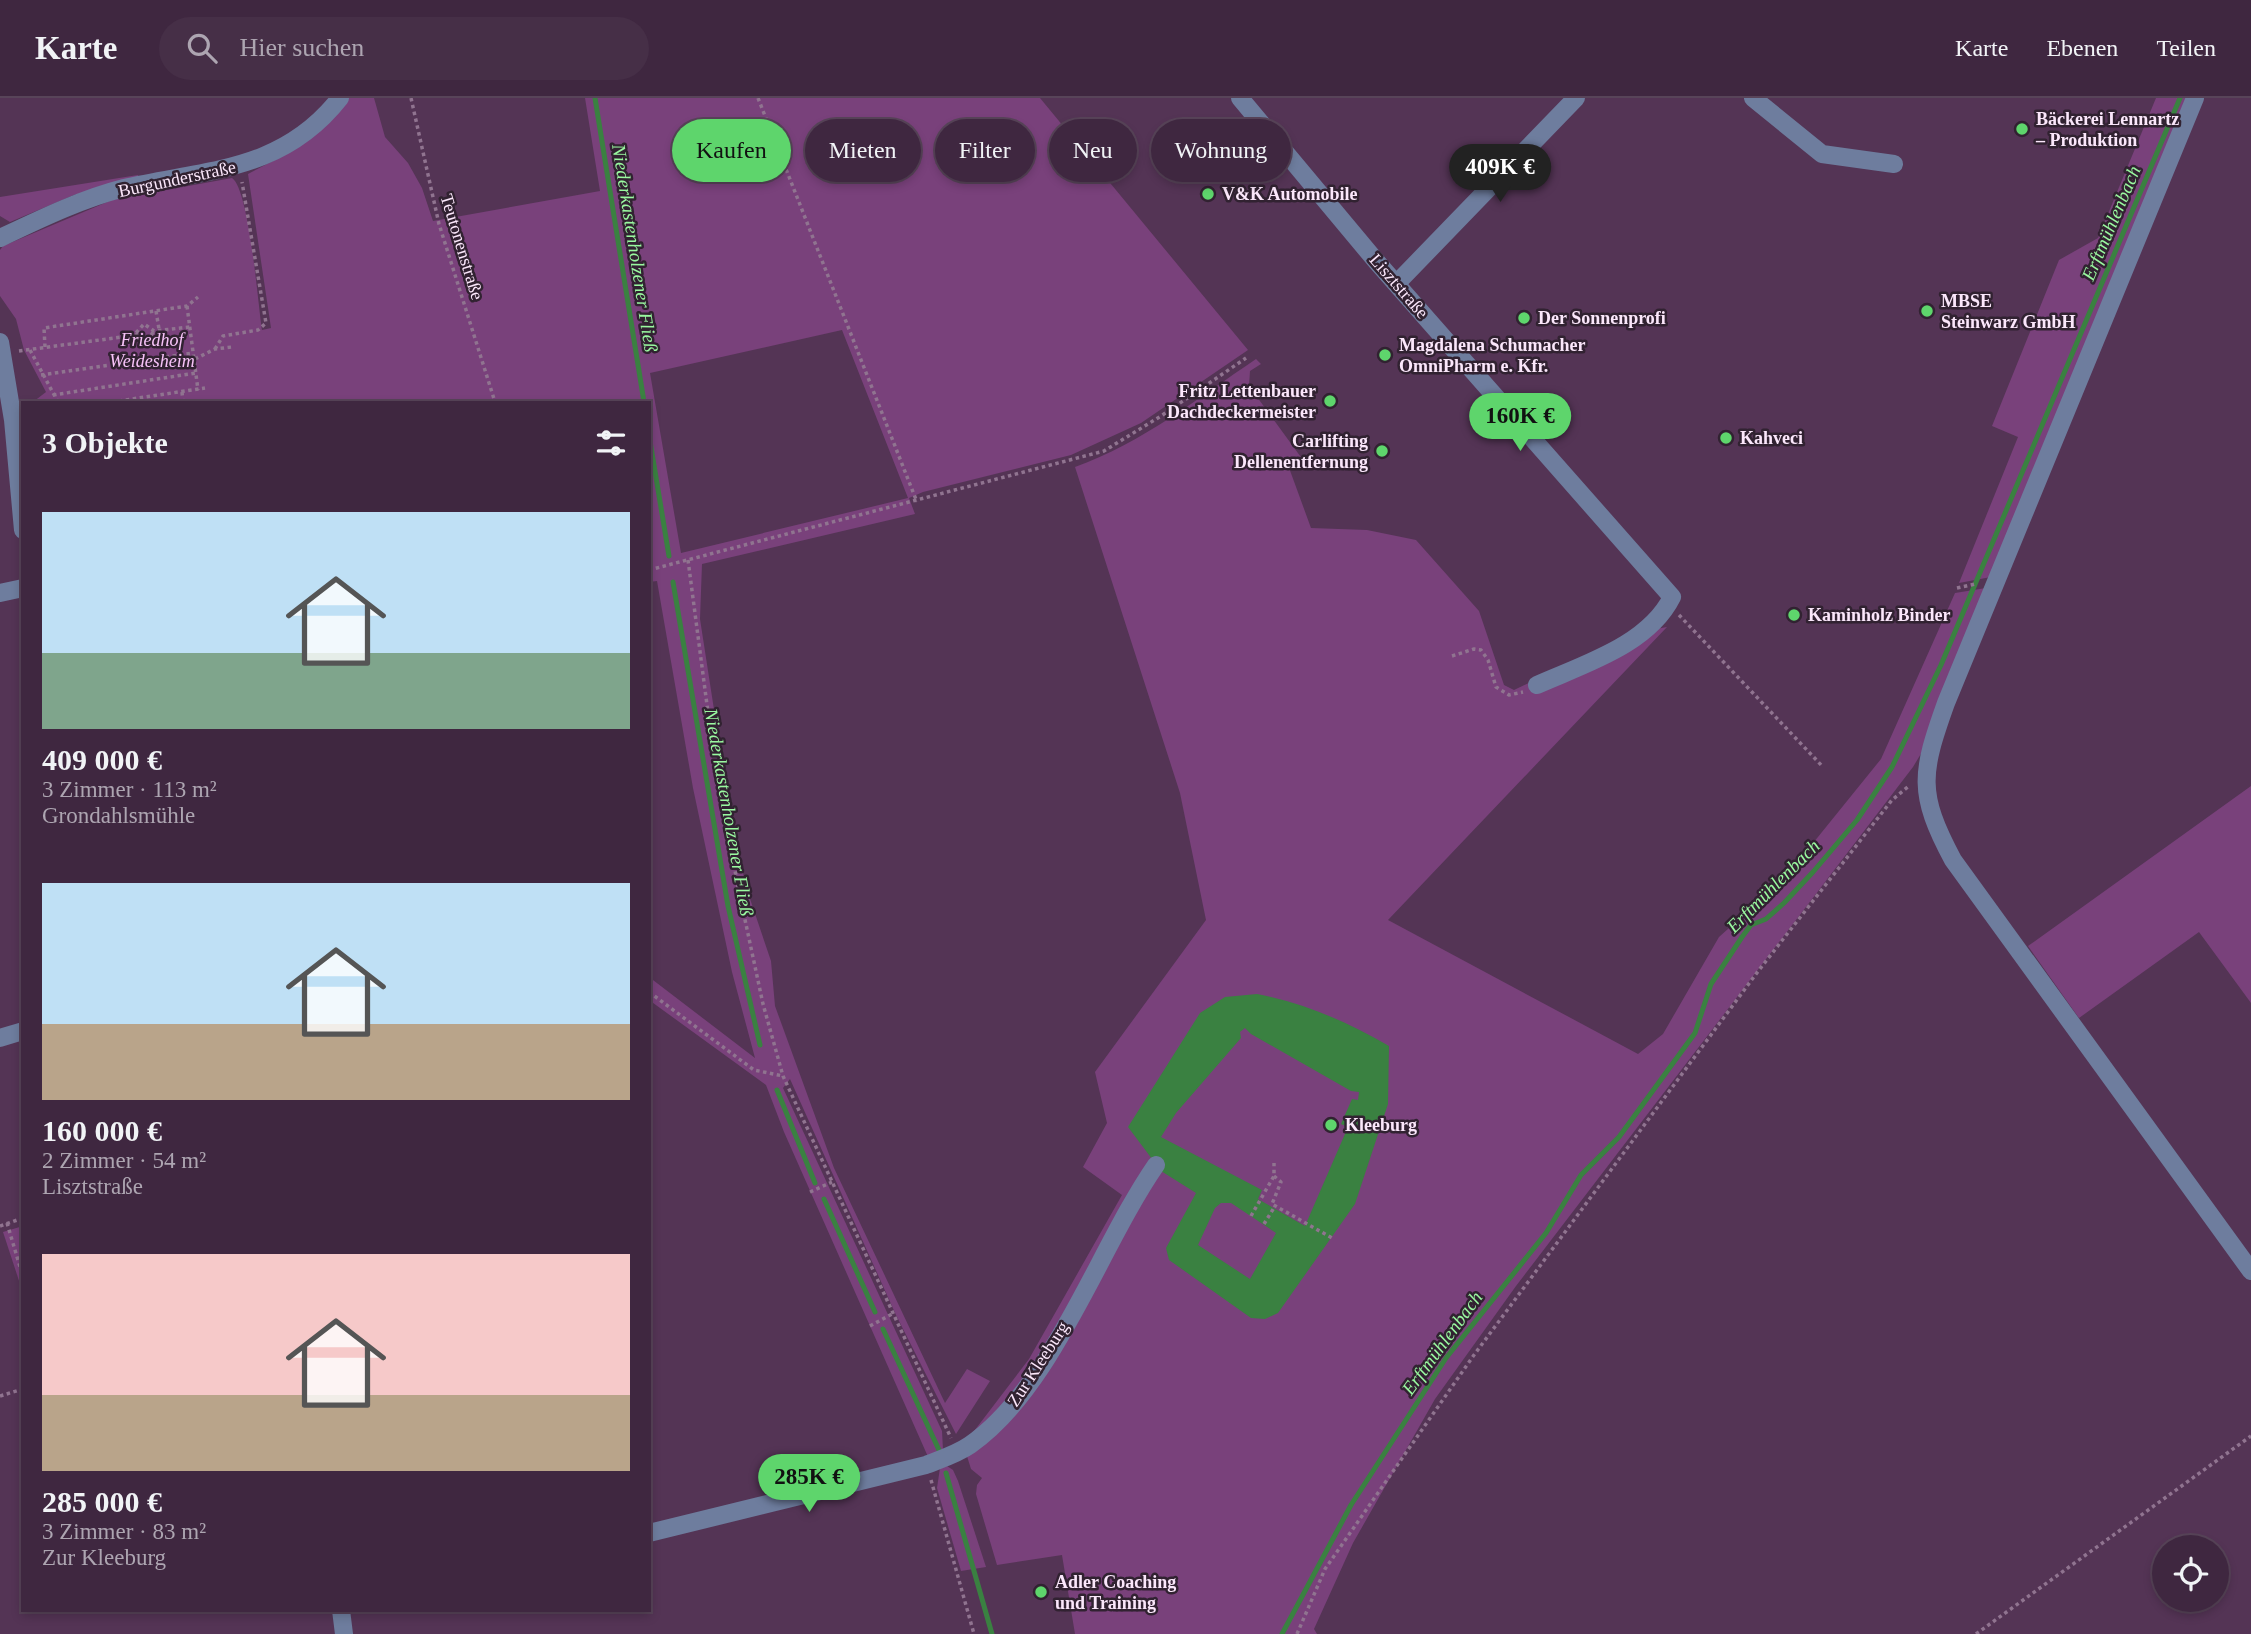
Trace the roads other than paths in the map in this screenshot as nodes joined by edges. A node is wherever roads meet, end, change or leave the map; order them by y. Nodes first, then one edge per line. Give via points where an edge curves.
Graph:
1 (340, 98) edge
2 (1240, 98) edge
3 (1576, 98) edge
4 (1753, 98) edge
5 (2195, 98) edge
6 (1895, 164) dead end
7 (0, 238) edge
8 (1397, 283) junction
9 (1, 349) edge
10 (21, 508) edge
11 (21, 588) edge
12 (0, 593) edge
13 (1537, 685) road end
14 (21, 1032) edge
15 (0, 1038) edge
16 (1156, 1166) dead end
17 (2251, 1271) edge
18 (651, 1534) edge
19 (341, 1612) edge
20 (345, 1634) edge

1 - 7 street, Burgunderstraße via 302,137 273,153 237,167 124,188
2 - 8 street, Lisztstraße
3 - 8 street
4 - 6 street via 1822,154
5 - 17 street via 1946,704 1924,773 1931,811 1953,860
8 - 13 street, Lisztstraße via 1672,597 1657,621 1632,640
9 - 10 street
11 - 12 street
14 - 15 street
16 - 18 street, Zur Kleeburg via 1042,1364 1005,1415 956,1453 926,1465
19 - 20 street

